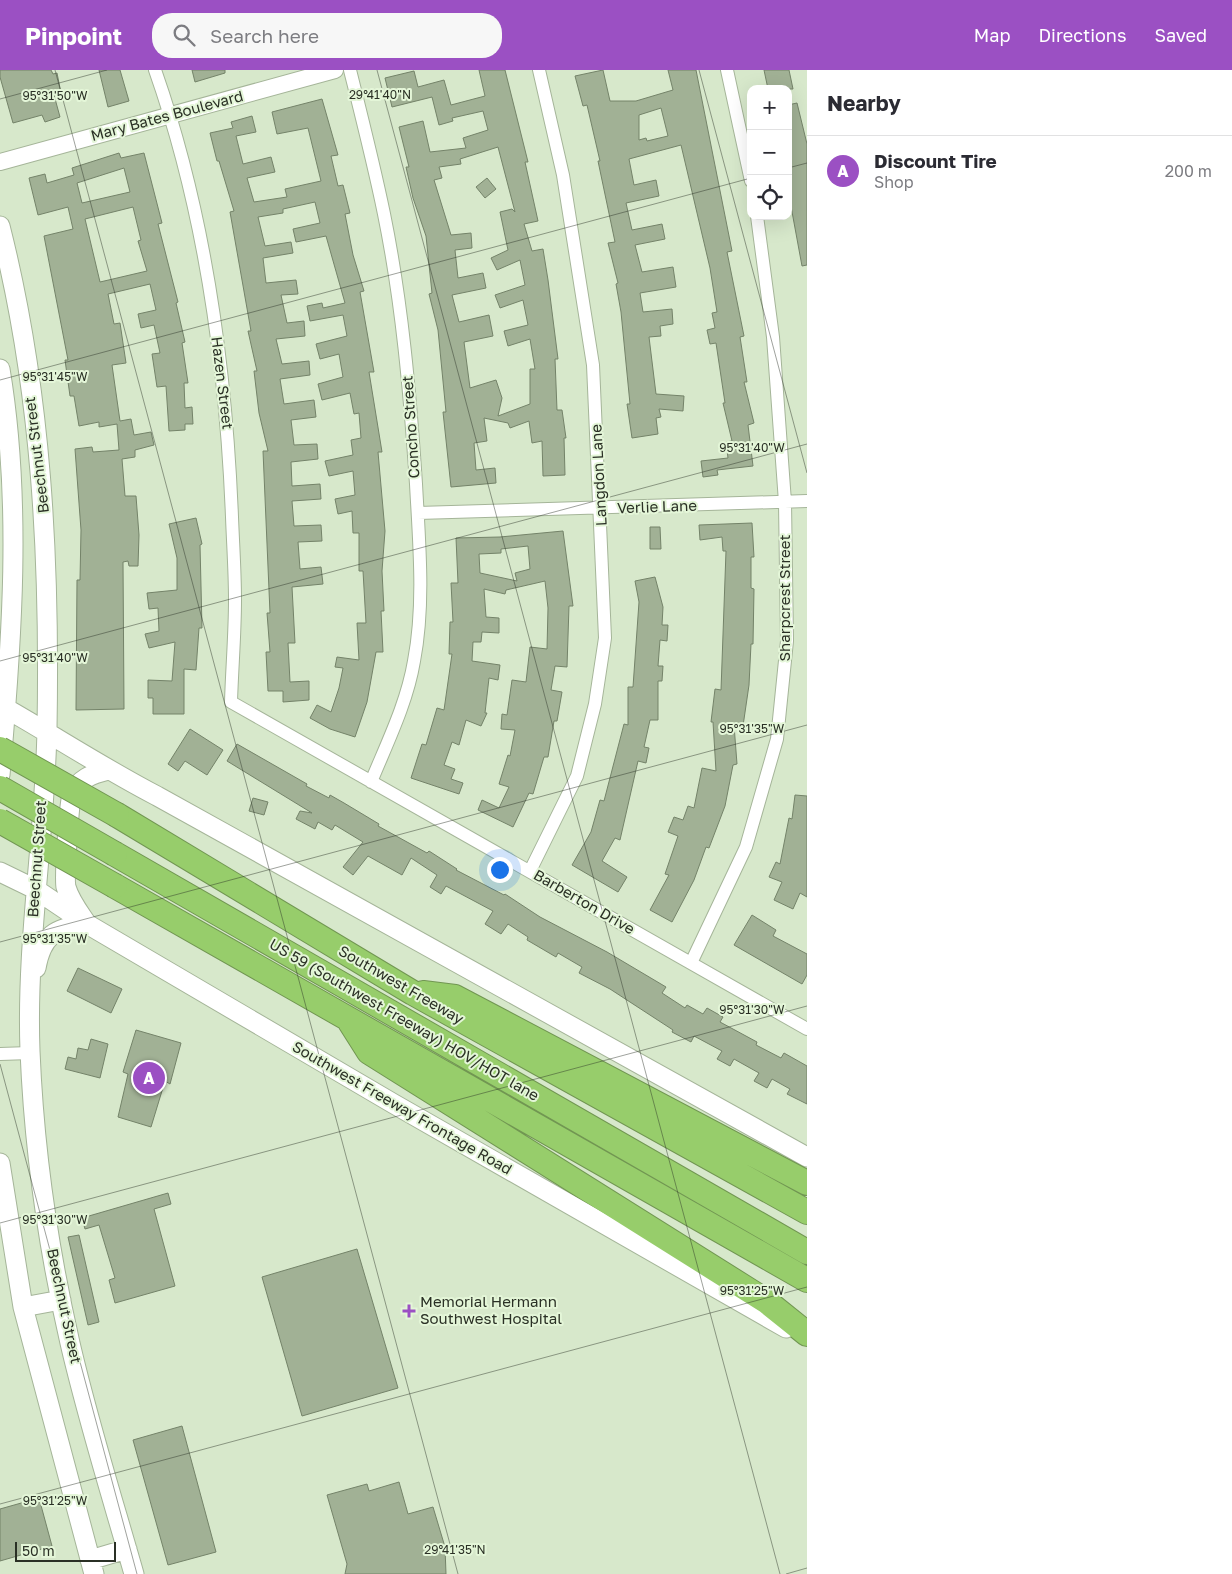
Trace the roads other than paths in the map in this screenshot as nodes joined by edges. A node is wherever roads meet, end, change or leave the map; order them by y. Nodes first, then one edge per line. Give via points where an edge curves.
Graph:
1 (155, 70) edge
2 (335, 70) edge
3 (350, 70) edge
4 (539, 70) edge
5 (727, 70) edge
6 (171, 115) junction
7 (0, 162) edge
8 (750, 175) edge
9 (758, 220) edge
10 (0, 226) edge
11 (0, 368) edge
12 (39, 445) junction
13 (9, 448) junction
14 (807, 501) edge
15 (785, 502) junction
16 (601, 508) junction
17 (418, 513) junction
18 (4, 638) edge
19 (230, 702) joint
20 (3, 707) edge
21 (46, 731) junction
22 (0, 750) edge
23 (108, 770) junction
24 (0, 775) edge
25 (371, 782) junction
26 (0, 788) edge
27 (0, 821) edge
28 (0, 872) edge
29 (530, 872) junction
30 (35, 890) junction
31 (87, 924) junction
32 (691, 963) junction
33 (413, 993) junction
34 (29, 1010) junction
35 (348, 1019) junction
36 (807, 1028) edge
37 (30, 1053) junction
38 (0, 1054) edge
39 (807, 1157) edge
40 (0, 1163) edge
41 (807, 1183) edge
42 (807, 1212) edge
43 (807, 1252) edge
44 (807, 1280) edge
45 (61, 1300) junction
46 (22, 1307) junction
47 (807, 1334) edge
48 (807, 1340) edge
49 (127, 1549) junction
50 (92, 1567) edge
51 (134, 1574) edge

1 - 6 street, Hazen Street
2 - 6 street, Mary Bates Boulevard
3 - 17 street, Concho Street via 384,214 397,289 410,395
4 - 16 street, Langdon Lane via 563,175 593,365
5 - 8 street
6 - 7 street, Mary Bates Boulevard
6 - 19 street, Hazen Street via 205,268 229,440 235,600
9 - 15 street, Sharpcrest Street via 773,337
10 - 12 main road, Beechnut Street via 18,311
11 - 13 main road, Beechnut Street
12 - 13 main road
12 - 21 main road, Beechnut Street via 47,591
13 - 18 main road, Beechnut Street via 12,524
14 - 15 street, Verlie Lane
15 - 16 street, Verlie Lane
15 - 32 street, Sharpcrest Street via 787,641 777,739 746,848
16 - 17 street, Verlie Lane
16 - 29 street, Langdon Lane via 605,638 595,704 577,776
17 - 25 street, Concho Street via 419,613 414,661 405,698
18 - 20 main road, Beechnut Street
19 - 25 street, Barberton Drive
20 - 21 main road
20 - 24 main road, Beechnut Street
21 - 23 main road
21 - 30 main road, Beechnut Street
22 - 33 highway, Southwest Freeway, bridge via 117,815
23 - 31 main road via 82,780 71,796 66,886 72,903
23 - 39 main road
25 - 29 street, Barberton Drive
26 - 43 highway, US 59 (Southwest Freeway) HOV/HOT lane, bridge
27 - 35 highway, bridge
28 - 30 main road, Southwest Freeway Frontage Road
29 - 32 street, Barberton Drive
30 - 31 main road, Southwest Freeway Frontage Road
30 - 34 main road, Beechnut Street
31 - 34 main road via 62,928 49,936 37,964
31 - 48 main road, Southwest Freeway Frontage Road
32 - 36 street, Barberton Drive
33 - 41 highway via 455,996
33 - 42 highway, Southwest Freeway
34 - 37 main road, Beechnut Street
35 - 44 highway
35 - 47 highway via 369,1052 766,1301
37 - 38 street
37 - 45 main road, Beechnut Street via 42,1189
40 - 46 main road
45 - 46 main road
45 - 49 main road, Beechnut Street
46 - 50 main road
49 - 50 main road
49 - 51 main road, Beechnut Street

